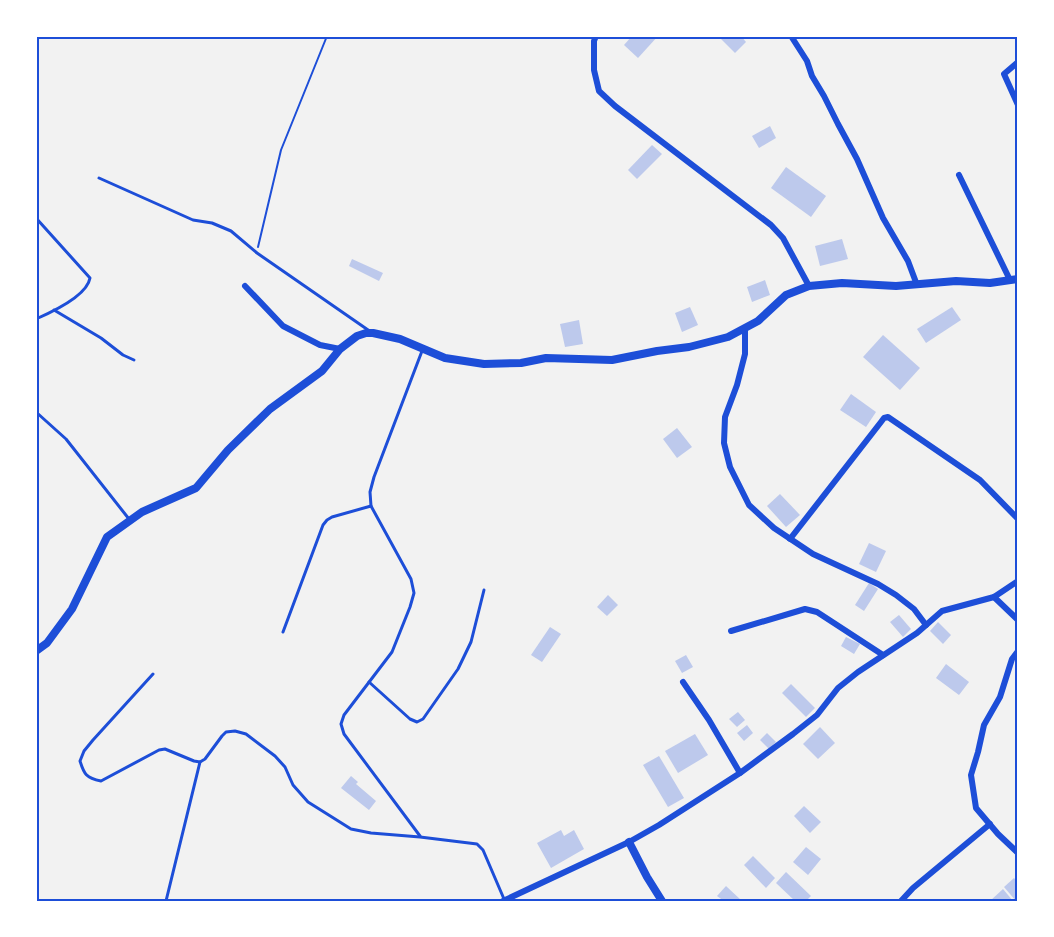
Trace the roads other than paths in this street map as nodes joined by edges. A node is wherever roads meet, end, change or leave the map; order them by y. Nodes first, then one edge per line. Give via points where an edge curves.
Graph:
1 (596, 36) edge
2 (791, 36) edge
3 (1018, 62) edge
4 (1018, 105) edge
5 (959, 176) dead end
6 (99, 178) dead end
7 (36, 218) edge
8 (1014, 279) edge
9 (917, 285) junction
10 (245, 286) dead end
11 (809, 286) junction
12 (54, 310) junction
13 (36, 319) edge
14 (744, 328) junction
15 (373, 333) junction
16 (423, 349) junction
17 (340, 350) junction
18 (134, 360) dead end
19 (36, 412) edge
20 (371, 506) junction
21 (1018, 519) edge
22 (130, 521) junction
23 (790, 539) junction
24 (1018, 581) edge
25 (484, 590) dead end
26 (994, 597) junction
27 (1018, 620) edge
28 (926, 625) junction
29 (731, 630) dead end
30 (283, 632) dead end
31 (36, 651) edge
32 (1018, 651) edge
33 (883, 656) junction
34 (153, 674) dead end
35 (369, 682) junction
36 (683, 682) dead end
37 (200, 762) junction
38 (740, 773) junction
39 (990, 824) junction
40 (420, 837) junction
41 (629, 842) junction
42 (1018, 853) edge
43 (166, 901) edge
44 (504, 901) edge
45 (662, 901) edge
46 (901, 901) edge

1 - 11 street via 594,70 599,91 771,225 783,238
2 - 9 street via 857,159
3 - 4 street via 1004,74
5 - 8 street
6 - 15 lane via 193,220 221,225
7 - 12 lane via 90,278 88,286
8 - 9 street
9 - 11 street
10 - 17 street via 283,326 320,345
11 - 14 street via 786,295 758,321
12 - 13 lane
12 - 18 lane
14 - 16 street via 728,337 689,347 612,360 546,358 484,364 445,358
14 - 23 street via 745,354 725,417 724,443 730,467 749,505
15 - 16 street
15 - 17 street via 357,336
16 - 20 lane via 374,477
17 - 22 street via 322,371 270,408 196,488
19 - 22 lane via 66,440
20 - 30 lane via 332,517 323,525
20 - 35 lane via 411,579 414,593 392,652
21 - 23 street via 980,480 888,417
22 - 31 street via 107,537 72,609 47,643
23 - 28 street via 887,589 914,609
24 - 26 street
25 - 35 lane via 471,642 458,669 423,719 410,719
26 - 27 street
26 - 28 street via 942,610
28 - 33 street
29 - 33 street via 805,609 818,612
32 - 39 street via 984,725 971,775 976,808
33 - 38 street via 838,688 817,715
34 - 37 lane via 84,751 80,761 84,772 100,780 165,749
35 - 40 lane via 344,715 344,734
36 - 38 street
37 - 40 lane via 226,732 246,734 285,766 293,785 308,802 351,829
37 - 43 lane
38 - 41 street
39 - 42 street
39 - 46 street
40 - 44 lane via 477,844
41 - 44 street
41 - 45 street

